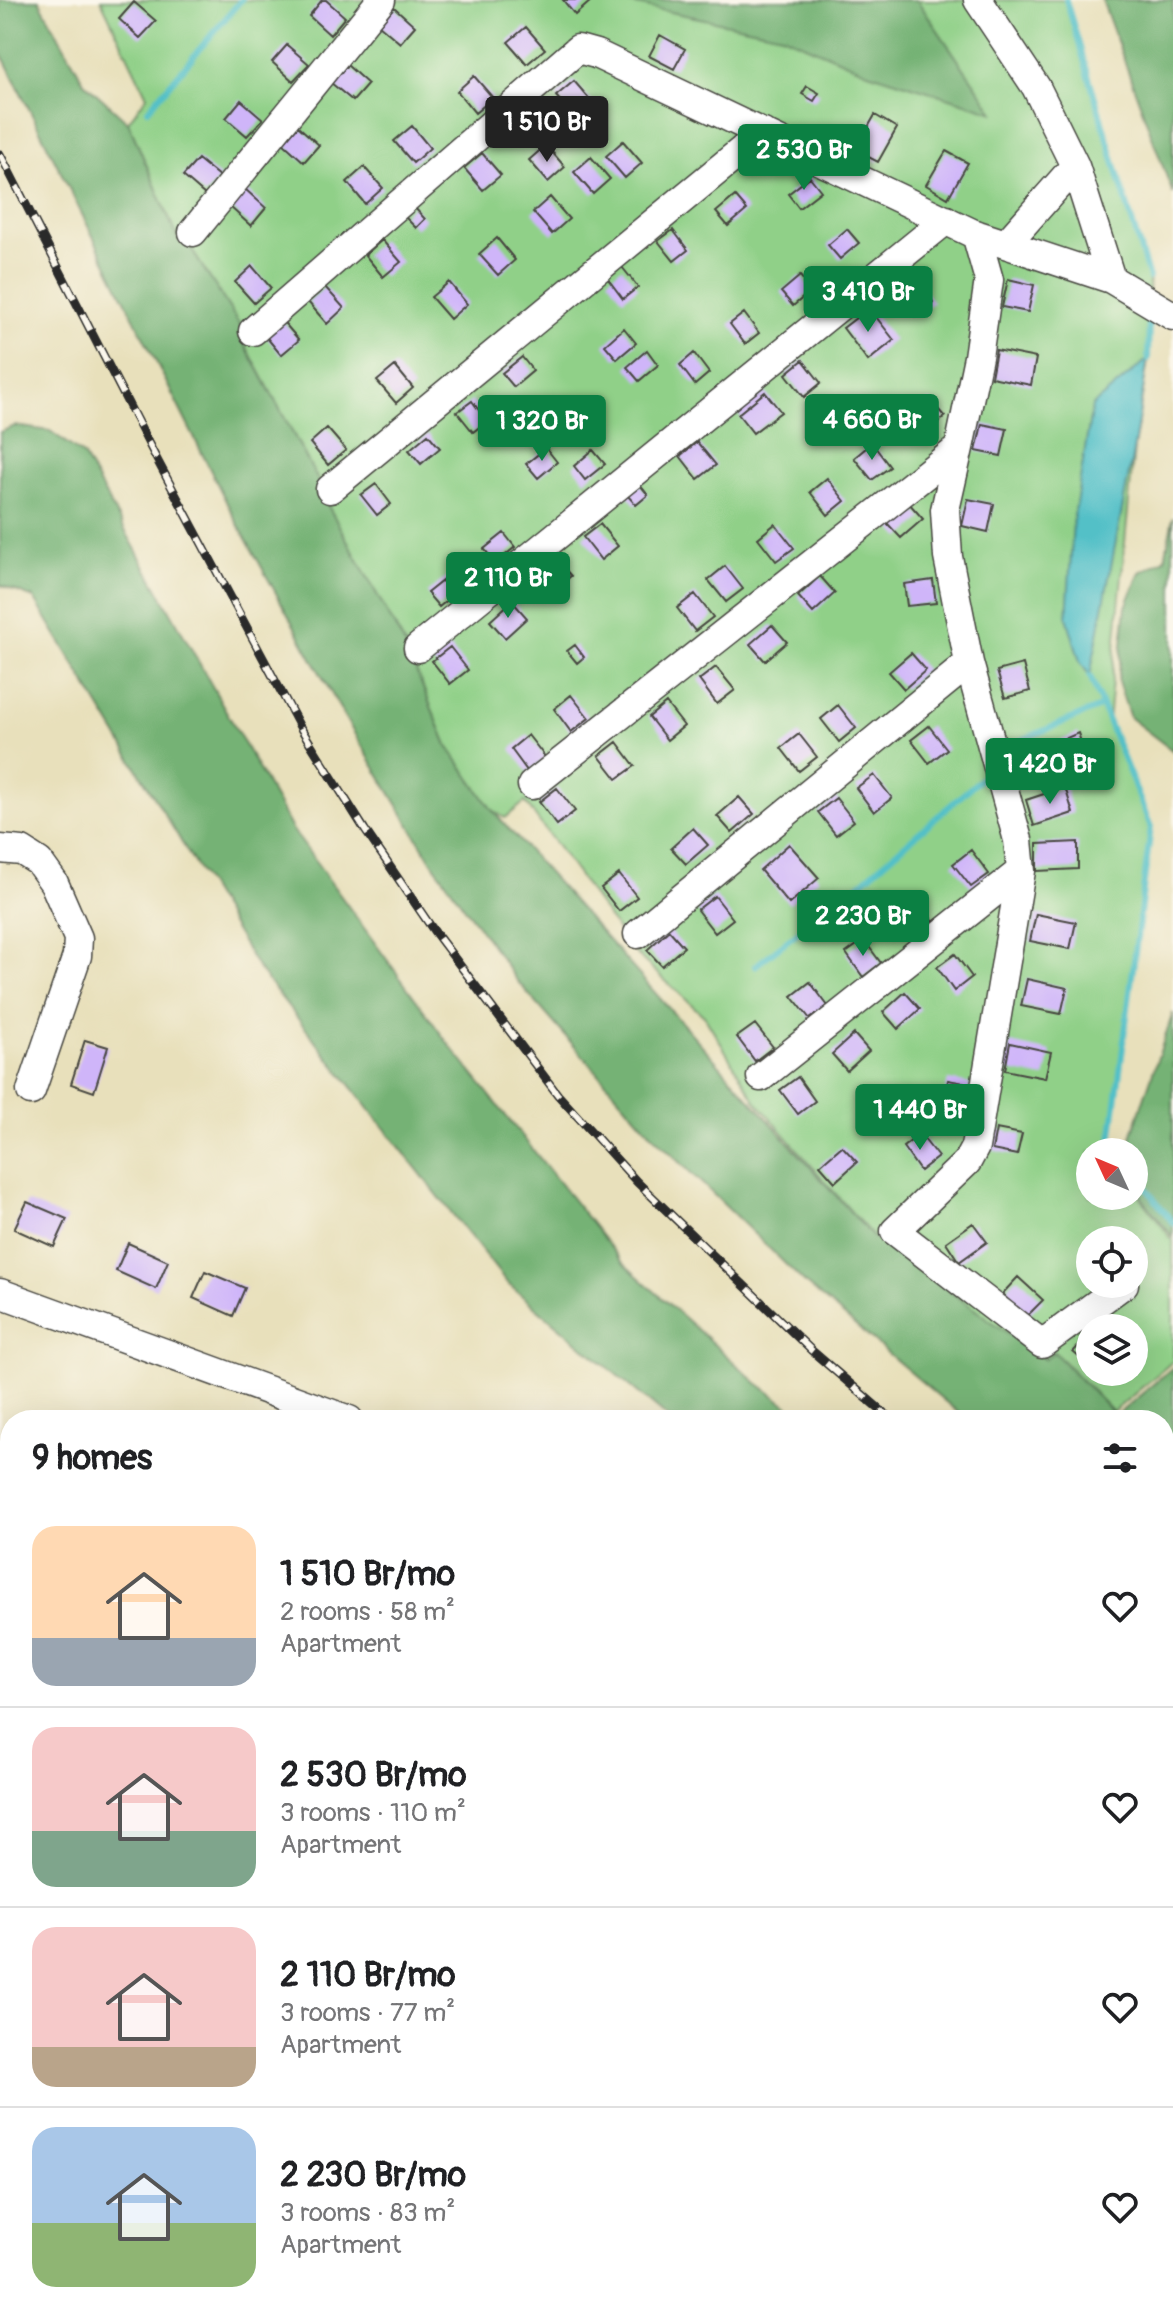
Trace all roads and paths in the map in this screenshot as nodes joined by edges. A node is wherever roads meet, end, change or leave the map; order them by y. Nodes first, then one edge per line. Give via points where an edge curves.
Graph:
1 (381, 0) edge
2 (978, 0) edge
3 (763, 133) junction
4 (1075, 166) junction
5 (946, 220) junction
6 (193, 232) dead end
7 (976, 234) junction
8 (1006, 244) junction
9 (1111, 279) junction
10 (1173, 316) edge
11 (253, 331) dead end
12 (959, 448) junction
13 (330, 489) dead end
14 (418, 648) dead end
15 (969, 663) junction
16 (532, 785) dead end
17 (0, 849) edge
18 (1021, 871) junction
19 (638, 934) dead end
20 (761, 1077) dead end
21 (31, 1091) dead end
22 (0, 1293) edge
23 (1105, 1298) edge
24 (322, 1410) edge

1 - 6 street
2 - 4 street via 1036,87
3 - 5 street
3 - 11 street via 578,49
3 - 13 street
4 - 8 street
4 - 9 street
5 - 7 street
5 - 14 street
7 - 8 street
7 - 12 street via 989,280
8 - 9 street
9 - 10 street
12 - 15 street via 945,510 948,557
12 - 16 street
15 - 18 street via 1018,840
15 - 19 street
17 - 21 street via 22,851 39,862 78,938 77,956
18 - 20 street
18 - 23 street via 975,1147 967,1162 895,1231 1042,1344
22 - 24 street

